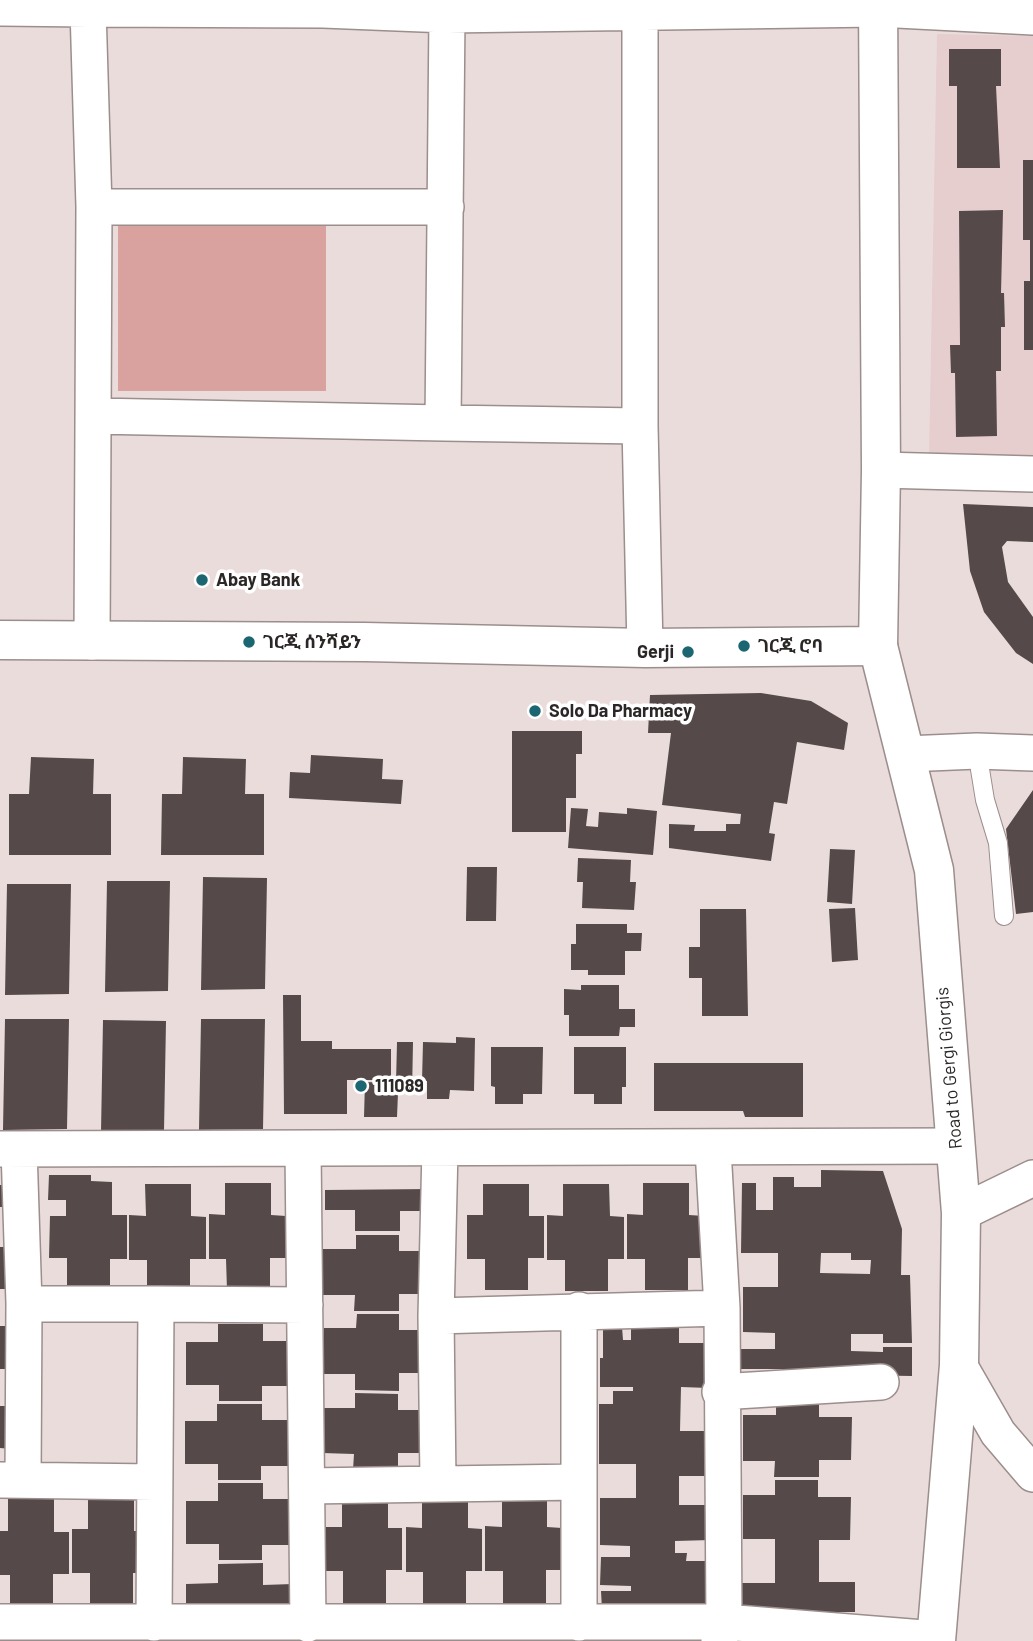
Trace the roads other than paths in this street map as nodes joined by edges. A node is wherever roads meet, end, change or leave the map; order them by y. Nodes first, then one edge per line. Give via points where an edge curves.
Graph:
1 (323, 5) edge
2 (878, 5) edge
3 (0, 8) edge
4 (88, 9) junction
5 (640, 13) junction
6 (447, 15) junction
7 (1033, 18) edge
8 (446, 206) junction
9 (94, 207) junction
10 (95, 416) junction
11 (443, 423) junction
12 (640, 426) junction
13 (881, 470) junction
14 (1033, 474) edge
15 (0, 640) edge
16 (92, 642) junction
17 (878, 646) junction
18 (645, 648) junction
19 (977, 751) junction
20 (1033, 753) edge
21 (906, 754) junction
22 (1004, 916) dead end
23 (956, 1146) junction
24 (10, 1149) edge
25 (303, 1149) junction
26 (440, 1149) junction
27 (713, 1149) junction
28 (1033, 1178) edge
29 (961, 1213) junction
30 (24, 1304) junction
31 (156, 1304) junction
32 (305, 1305) junction
33 (722, 1308) junction
34 (579, 1310) junction
35 (436, 1315) junction
36 (959, 1365) junction
37 (881, 1382) dead end
38 (720, 1392) junction
39 (1033, 1474) edge
40 (12, 1480) edge
41 (154, 1482) junction
42 (578, 1482) junction
43 (438, 1483) junction
44 (307, 1486) junction
45 (0, 1622) edge
46 (154, 1623) junction
47 (579, 1623) junction
48 (308, 1624) junction
49 (366, 1632) edge
50 (721, 1632) edge
51 (91, 1633) edge
52 (936, 1640) edge

1 - 4 street
1 - 6 street
2 - 5 street
2 - 7 street
2 - 13 main road, Road to Gergi Giorgis
3 - 4 street
4 - 9 street
5 - 6 street
5 - 12 street
6 - 8 street
8 - 9 street
8 - 11 street
9 - 10 street
10 - 11 street
10 - 16 street
11 - 12 street
12 - 18 street
13 - 14 street
13 - 17 main road, Road to Gergi Giorgis
15 - 16 main road
16 - 18 main road
17 - 18 main road
17 - 21 main road, Road to Gergi Giorgis
19 - 20 street
19 - 21 street
19 - 22 lane via 998,843
21 - 23 main road, Road to Gergi Giorgis via 934,870
23 - 27 street
23 - 29 main road, Road to Gergi Giorgis
24 - 25 street
24 - 30 street
25 - 26 street
25 - 32 street
26 - 27 street
26 - 35 street
27 - 33 street
28 - 29 street
29 - 36 main road, Road to Gergi Giorgis
30 - 31 street
30 - 40 street
31 - 32 street
31 - 41 street
32 - 44 street
33 - 34 street
33 - 38 street
34 - 35 street
34 - 42 street
35 - 43 street
36 - 39 street via 998,1433
36 - 52 main road, Road to Gergi Giorgis
37 - 38 street
38 - 50 street
40 - 41 street
41 - 46 street
42 - 43 street
42 - 47 street
43 - 44 street
44 - 48 street
45 - 51 street
46 - 48 street
46 - 51 street
47 - 49 street
47 - 50 street
48 - 49 street
50 - 52 street

